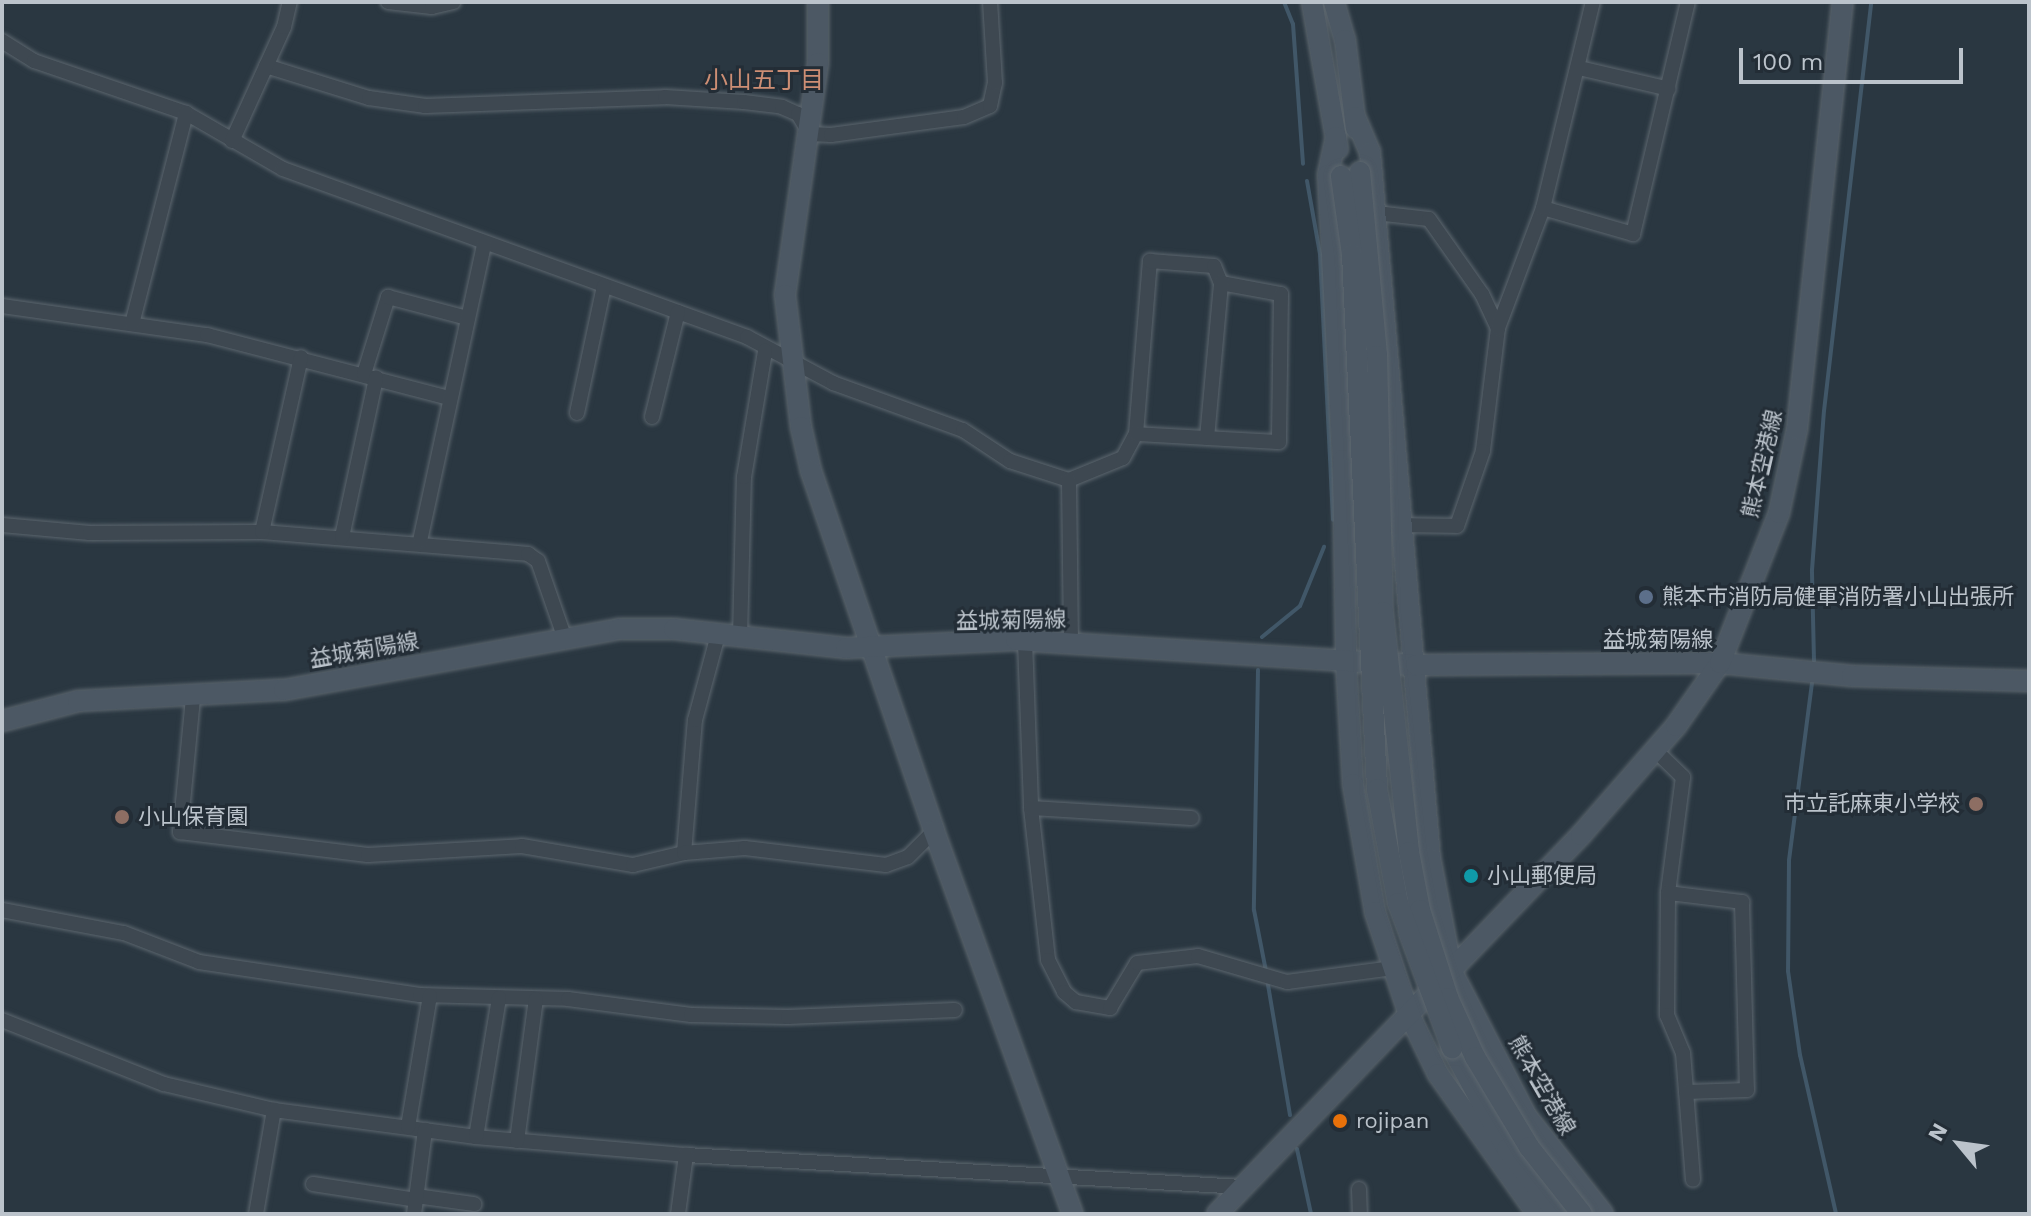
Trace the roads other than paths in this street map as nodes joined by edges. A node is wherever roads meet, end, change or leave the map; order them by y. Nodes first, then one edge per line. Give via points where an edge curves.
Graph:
1 (290, 2) edge
2 (388, 2) edge
3 (453, 2) edge
4 (818, 2) edge
5 (990, 2) edge
6 (1312, 2) edge
7 (1334, 2) edge
8 (1593, 2) edge
9 (1688, 2) edge
10 (1843, 2) edge
11 (2, 41) edge
12 (266, 66) junction
13 (1579, 68) junction
14 (1669, 89) junction
15 (186, 113) junction
16 (1355, 117) junction
17 (810, 134) junction
18 (1336, 137) junction
19 (232, 141) junction
20 (1351, 174) junction
21 (1543, 208) junction
22 (1376, 213) junction
23 (484, 244) junction
24 (1221, 283) junction
25 (604, 286) junction
26 (2, 306) edge
27 (678, 312) junction
28 (467, 318) junction
29 (132, 324) junction
30 (1498, 328) junction
31 (765, 351) junction
32 (301, 357) junction
33 (792, 365) junction
34 (370, 376) junction
35 (448, 398) junction
36 (577, 413) dead end
37 (652, 417) dead end
38 (1136, 434) junction
39 (1207, 438) junction
40 (1069, 480) junction
41 (1401, 525) junction
42 (2, 527) edge
43 (262, 532) junction
44 (342, 537) junction
45 (420, 541) junction
46 (718, 635) junction
47 (740, 637) junction
48 (565, 639) junction
49 (1025, 641) junction
50 (1071, 643) junction
51 (873, 647) junction
52 (1346, 661) junction
53 (1720, 663) junction
54 (1416, 665) junction
55 (2029, 681) edge
56 (193, 698) junction
57 (2, 721) edge
58 (1655, 750) junction
59 (1031, 808) junction
60 (1192, 818) dead end
61 (934, 831) junction
62 (684, 853) junction
63 (1668, 893) junction
64 (2, 910) edge
65 (1393, 968) junction
66 (1452, 972) junction
67 (430, 996) junction
68 (499, 998) junction
69 (536, 999) junction
70 (955, 1010) dead end
71 (1409, 1014) junction
72 (2, 1020) edge
73 (1686, 1092) junction
74 (274, 1110) junction
75 (408, 1127) junction
76 (425, 1130) junction
77 (476, 1137) junction
78 (517, 1141) junction
79 (686, 1155) junction
80 (1060, 1178) junction
81 (1693, 1180) dead end
82 (313, 1184) dead end
83 (1242, 1187) junction
84 (1359, 1189) dead end
85 (415, 1204) edge
86 (474, 1204) dead end
87 (256, 1214) edge
88 (678, 1214) edge
89 (1073, 1214) edge
90 (1217, 1214) edge
91 (1360, 1214) edge
92 (1537, 1214) edge
93 (1558, 1214) edge
94 (1582, 1214) edge
95 (1603, 1214) edge

1 - 12 street
2 - 3 street via 432,7
4 - 17 main road
5 - 17 street via 995,83 990,106 964,117
6 - 18 main road, 熊本空港線
7 - 16 main road, 熊本空港線
8 - 13 street
9 - 14 street
10 - 53 main road, 熊本空港線 via 1797,429 1779,513
11 - 15 street via 34,61
12 - 17 street via 369,98 425,106 665,97 744,102 798,114
12 - 19 street
13 - 14 street
13 - 21 street
14 - 21 street via 1633,234
15 - 19 street
15 - 29 street
16 - 20 main road, 熊本空港線
16 - 22 main road, 熊本空港線 via 1370,152
17 - 33 main road via 798,185 785,295
18 - 20 main road, 熊本空港線
18 - 52 main road, 熊本空港線 via 1328,175 1343,460
19 - 23 street via 283,169
20 - 93 main road, 熊本空港線, bridge via 1377,789 1398,903 1452,1048 1507,1149
20 - 94 main road, 熊本空港線, bridge via 1377,356 1383,612 1420,910 1448,998 1475,1057 1529,1147
21 - 30 street
22 - 30 street via 1429,219 1482,294
22 - 41 main road, 熊本空港線
23 - 25 street
23 - 28 street
24 - 38 street via 1214,266 1150,261
24 - 39 street
24 - 39 street via 1281,294 1279,442
25 - 27 street
25 - 36 street via 579,368
26 - 29 street
27 - 31 street via 747,337
27 - 37 street
28 - 34 street via 388,297
28 - 35 street
29 - 32 street
30 - 41 street via 1483,451 1457,526
31 - 33 street
31 - 47 street via 744,477
32 - 34 street
32 - 43 street
33 - 40 street via 886,406 963,430 1010,461
33 - 51 main road via 811,471
34 - 35 street
34 - 44 street
35 - 45 street
38 - 39 street
38 - 40 street via 1123,458
40 - 50 street
41 - 54 main road, 熊本空港線
42 - 43 street via 90,533
43 - 44 street
44 - 45 street
45 - 48 street via 528,554 538,561
46 - 47 main road, 益城菊陽線
46 - 48 main road, 益城菊陽線 via 619,629
46 - 62 street via 695,720
47 - 51 main road, 益城菊陽線
48 - 56 main road, 益城菊陽線 via 284,690
49 - 50 main road, 益城菊陽線
49 - 51 main road, 益城菊陽線
49 - 59 street
50 - 52 main road, 益城菊陽線
51 - 61 main road
52 - 54 main road, 益城菊陽線
52 - 65 main road, 熊本空港線 via 1353,784 1375,912
53 - 54 main road, 益城菊陽線
53 - 55 main road, 益城菊陽線 via 1852,676
53 - 58 main road, 熊本空港線
54 - 66 main road, 熊本空港線 via 1430,858
56 - 57 main road, 益城菊陽線 via 78,701
56 - 62 street via 180,832 368,855 522,846 633,865
58 - 63 street via 1683,777
58 - 66 main road, 熊本空港線
59 - 60 street
59 - 65 street via 1050,970 1056,985 1076,1002 1110,1008 1137,963 1198,956 1273,979
61 - 62 street via 908,857 886,865 745,848
61 - 80 main road
63 - 73 street via 1667,1015 1683,1053
63 - 73 street via 1742,902 1747,1090
64 - 67 street via 124,933 199,962
65 - 71 main road, 熊本空港線
66 - 71 main road, 熊本空港線
66 - 95 main road, 熊本空港線 via 1527,1117
67 - 68 street
67 - 75 street
68 - 69 street
68 - 77 street
69 - 70 street via 691,1015
69 - 78 street
71 - 83 main road, 熊本空港線
71 - 92 main road, 熊本空港線 via 1438,1074
72 - 74 street via 138,1076
73 - 81 street
74 - 75 street
74 - 87 street
75 - 76 street
76 - 77 street
76 - 85 street
77 - 78 street
78 - 79 street
79 - 80 street
79 - 88 street
80 - 83 street
80 - 89 main road
82 - 85 street
83 - 90 main road, 熊本空港線
84 - 91 street
85 - 86 street

